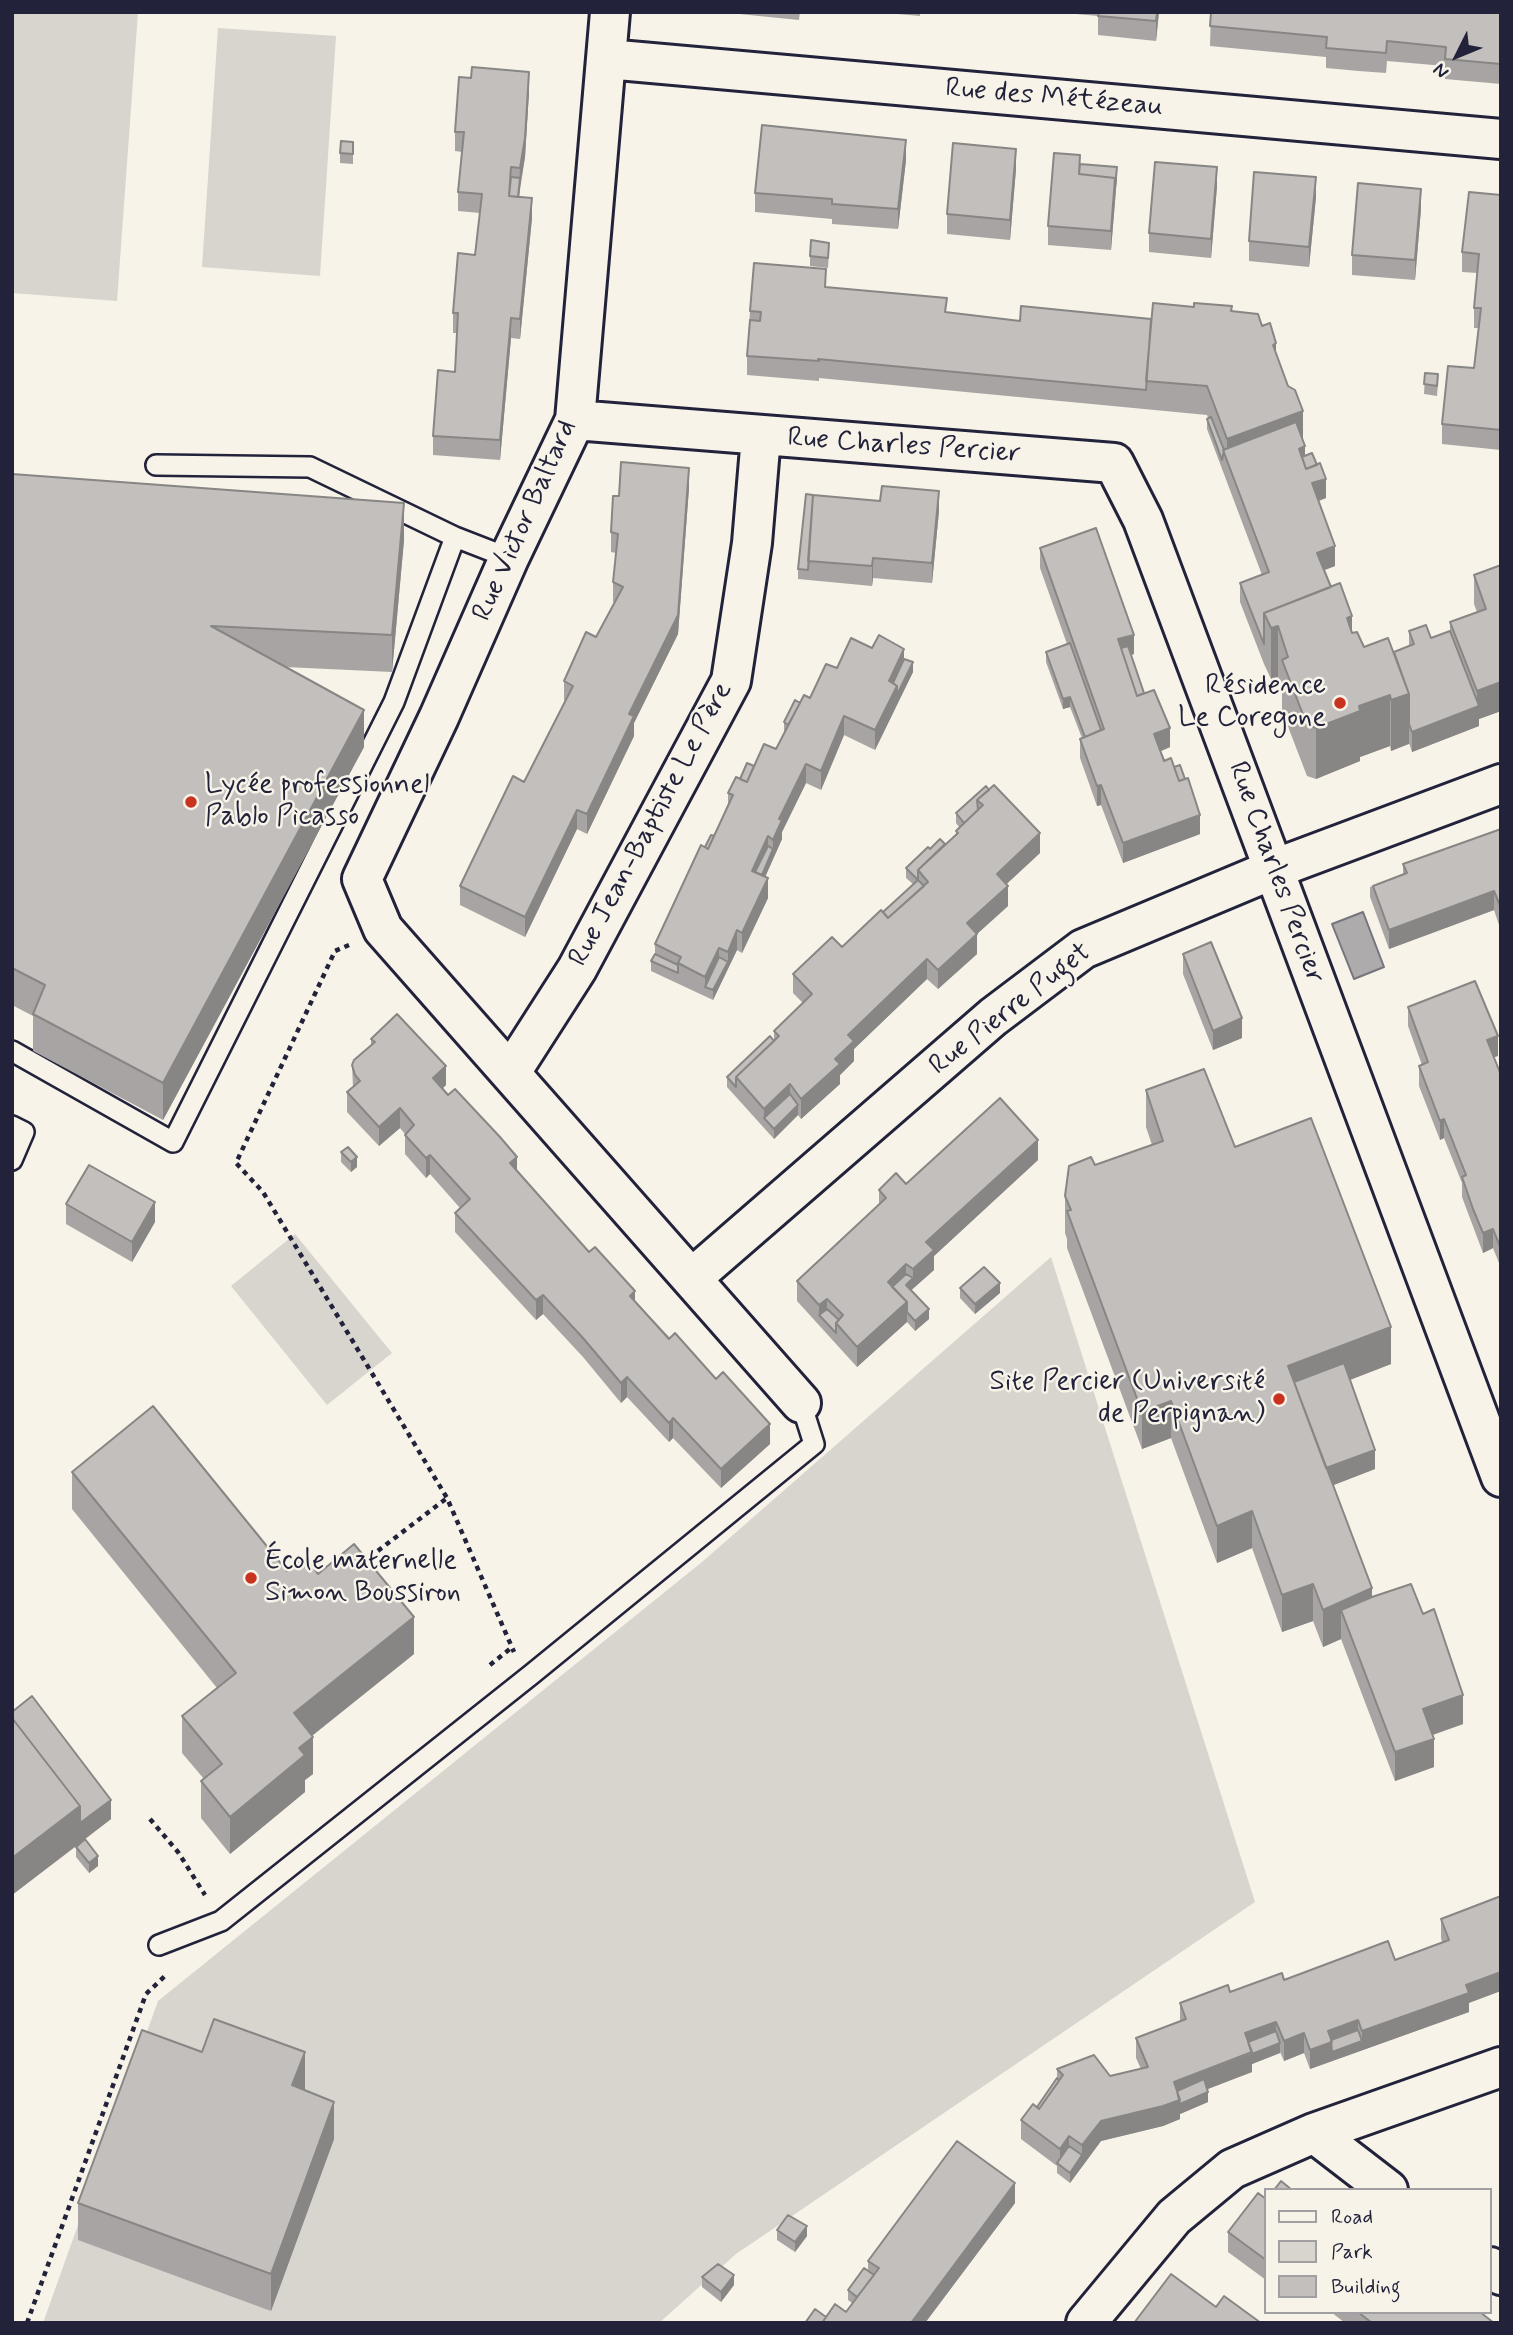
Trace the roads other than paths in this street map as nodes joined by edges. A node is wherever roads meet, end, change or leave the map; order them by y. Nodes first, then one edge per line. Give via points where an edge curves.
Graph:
1 (610, 12) edge
2 (607, 59) junction
3 (1501, 139) edge
4 (575, 420) junction
5 (761, 436) junction
6 (156, 466) dead end
7 (456, 537) junction
8 (509, 558) junction
9 (1501, 784) edge
10 (1274, 869) junction
11 (12, 1051) edge
12 (511, 1072) junction
13 (12, 1126) edge
14 (12, 1160) edge
15 (692, 1278) junction
16 (801, 1404) joint
17 (1501, 1478) edge
18 (159, 1945) dead end
19 (1501, 2067) edge
20 (1314, 2133) junction
21 (1385, 2188) edge
22 (1086, 2323) edge

1 - 2 street, Rue Victor Baltard
2 - 3 street, Rue des Métézeau
2 - 4 street, Rue Victor Baltard
4 - 5 street, Rue Charles Percier
4 - 8 street, Rue Victor Baltard
5 - 10 street, Rue Charles Percier via 1114,463 1143,520
5 - 12 street, Rue Jean-Baptiste Le Père via 752,543 731,681 577,969
6 - 7 lane via 310,467
7 - 8 lane
7 - 11 lane via 394,702 173,1142
8 - 12 street, Rue Victor Baltard via 362,879 383,929
9 - 10 street, Rue Pierre Puget
10 - 15 street, Rue Pierre Puget via 1083,949 993,1017
10 - 17 street, Rue Charles Percier
12 - 15 street
13 - 14 lane via 24,1132
15 - 16 street
16 - 18 lane via 814,1444 221,1921
19 - 20 street
20 - 21 street
20 - 22 street via 1232,2169 1174,2217

